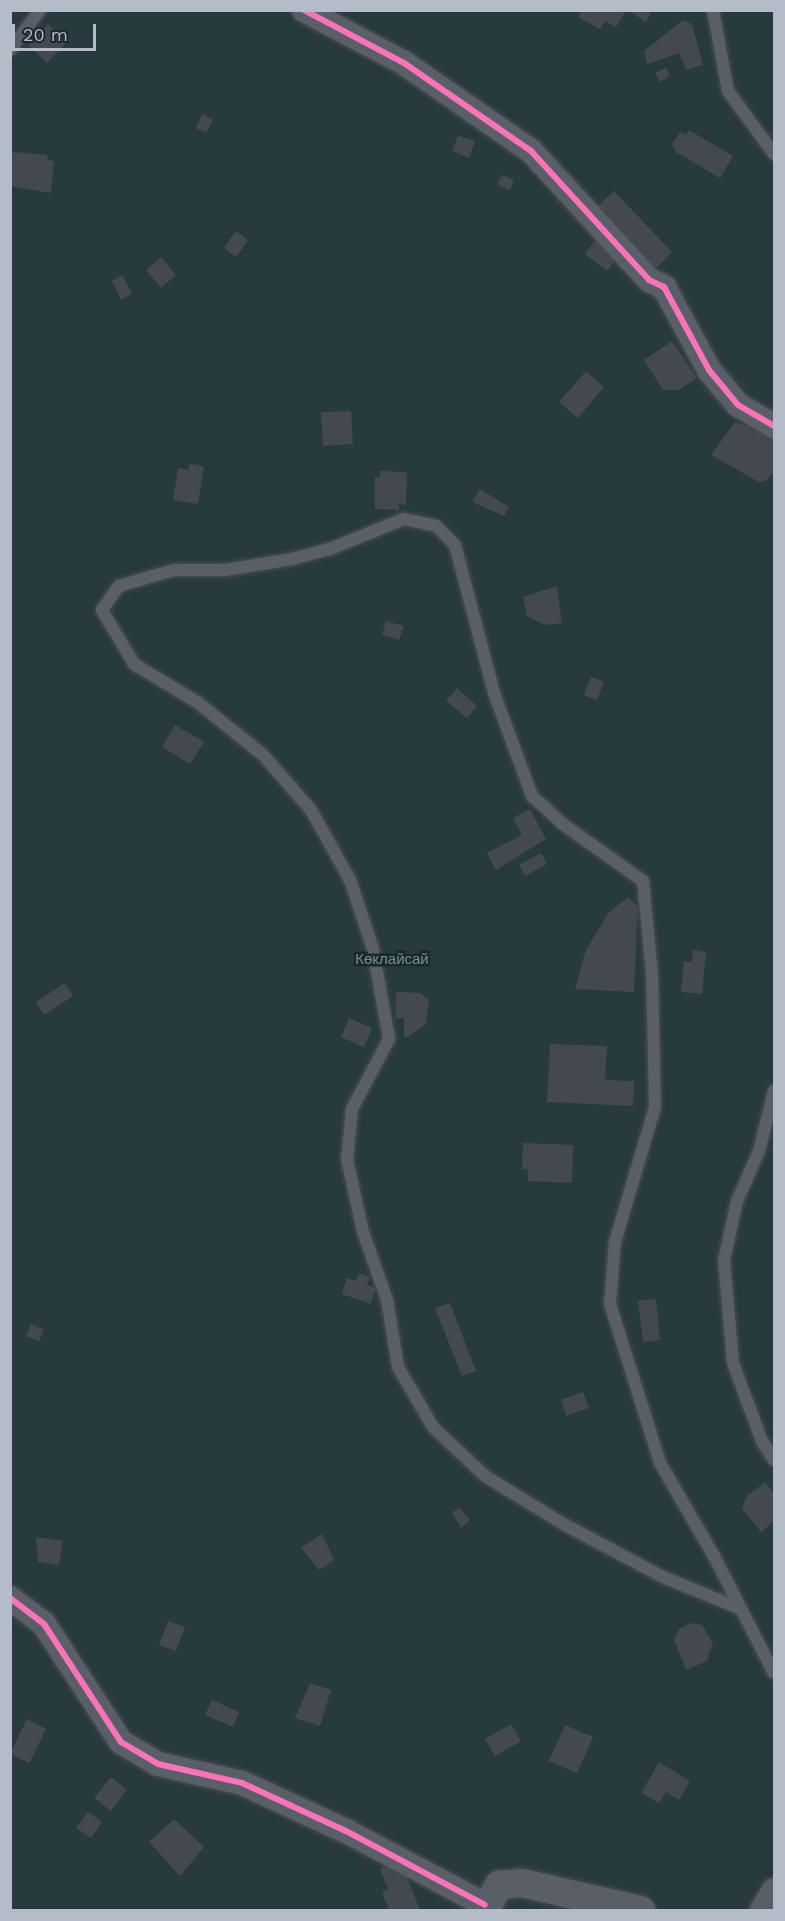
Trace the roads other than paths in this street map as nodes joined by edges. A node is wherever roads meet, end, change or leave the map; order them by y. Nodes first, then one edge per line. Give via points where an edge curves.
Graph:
1 (40, 10) edge
2 (303, 10) edge
3 (713, 10) edge
4 (10, 50) edge
5 (774, 154) edge
6 (774, 426) edge
7 (774, 1091) edge
8 (774, 1460) edge
9 (10, 1598) edge
10 (741, 1609) junction
11 (774, 1673) edge
12 (774, 1890) edge
13 (485, 1908) edge
14 (641, 1911) edge
15 (762, 1911) edge

1 - 4 lane
2 - 6 street via 404,63 531,152 650,280 664,287 709,370 738,405
3 - 5 lane via 728,91
7 - 8 lane via 759,1151 737,1202 724,1260 733,1363 762,1441
9 - 13 street via 44,1624 121,1742 158,1764 242,1783 345,1831
10 - 10 lane via 660,1463 610,1304 615,1242 655,1107 652,973 643,881 564,825 532,796 494,693 455,545 436,526 404,519 330,549 292,559 225,570 174,570 119,586 102,610 134,664 197,702 263,754 311,810 350,880 373,949 389,1039 352,1109 347,1159 363,1232 387,1300 398,1367 433,1428 485,1476 565,1525 663,1577
10 - 11 lane
12 - 15 street
13 - 14 street via 499,1885 522,1883

